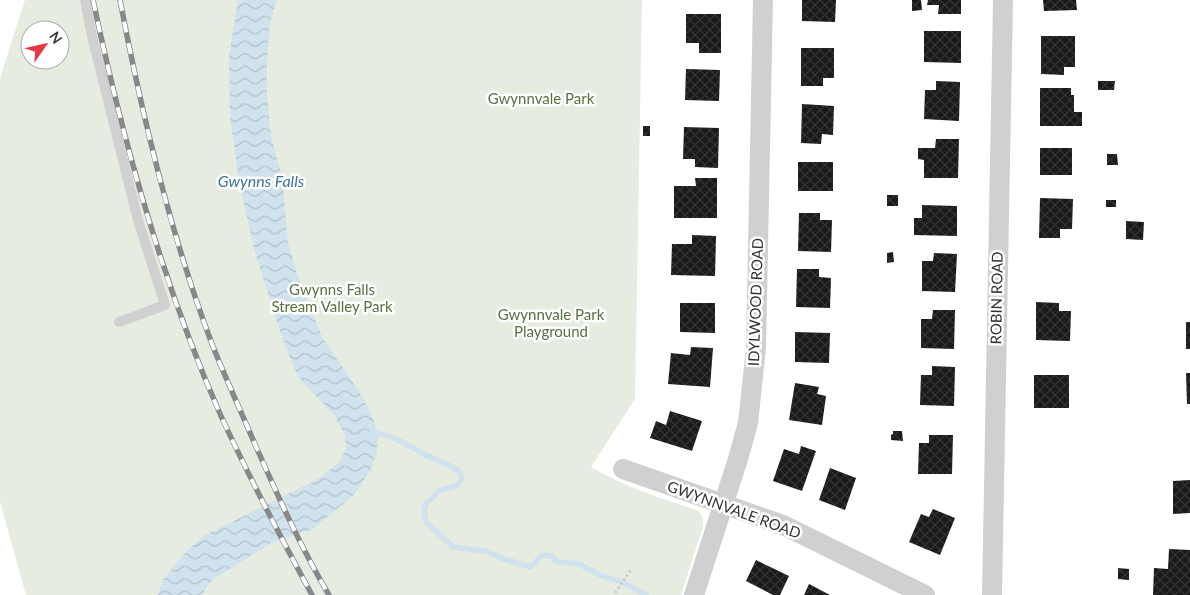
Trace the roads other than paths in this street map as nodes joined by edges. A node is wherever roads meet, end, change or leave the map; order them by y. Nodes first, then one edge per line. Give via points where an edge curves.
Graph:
1 (85, 0) edge
2 (763, 0) edge
3 (1003, 0) edge
4 (119, 322) dead end
5 (623, 469) dead end
6 (723, 504) junction
7 (694, 595) edge
8 (925, 595) edge
9 (992, 595) edge

1 - 4 lane via 138,220 164,305
2 - 6 street, IDYLWOOD ROAD via 756,348 748,423
3 - 9 street, ROBIN ROAD
5 - 6 street, GWYNNVALE ROAD
6 - 7 street, IDYLWOOD ROAD
6 - 8 street, GWYNNVALE ROAD via 783,525

